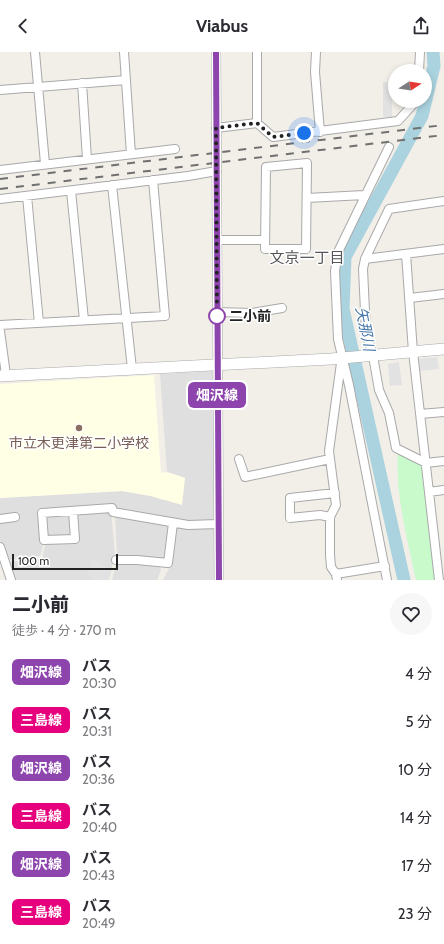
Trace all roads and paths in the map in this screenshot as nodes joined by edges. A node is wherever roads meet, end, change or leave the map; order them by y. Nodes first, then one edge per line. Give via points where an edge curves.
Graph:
1 (35, 52) edge
2 (124, 52) edge
3 (216, 52) edge
4 (256, 52) edge
5 (316, 52) edge
6 (420, 52) edge
7 (419, 64) edge
8 (126, 80) junction
9 (82, 84) junction
10 (38, 87) junction
11 (0, 90) edge
12 (410, 108) edge
13 (257, 123) junction
14 (216, 128) junction
15 (320, 132) junction
16 (389, 147) dead end
17 (175, 149) dead end
18 (131, 154) junction
19 (87, 159) junction
20 (45, 164) junction
21 (0, 170) edge
22 (216, 171) junction
23 (153, 180) junction
24 (112, 185) junction
25 (71, 191) junction
26 (364, 195) junction
27 (27, 196) junction
28 (307, 198) junction
29 (0, 199) edge
30 (444, 201) edge
31 (217, 240) junction
32 (265, 240) junction
33 (444, 249) edge
34 (406, 254) junction
35 (365, 259) junction
36 (444, 294) edge
37 (410, 298) junction
38 (282, 308) dead end
39 (217, 312) junction
40 (126, 318) junction
41 (84, 320) junction
42 (39, 323) junction
43 (0, 325) edge
44 (0, 331) edge
45 (444, 349) edge
46 (413, 352) junction
47 (373, 356) junction
48 (342, 358) junction
49 (217, 365) junction
50 (132, 369) junction
51 (3, 375) edge
52 (444, 412) edge
53 (420, 414) junction
54 (330, 458) junction
55 (240, 459) dead end
56 (444, 461) edge
57 (426, 463) junction
58 (444, 490) edge
59 (429, 492) junction
60 (335, 493) junction
61 (72, 511) junction
62 (330, 517) junction
63 (15, 518) dead end
64 (0, 519) edge
65 (174, 523) junction
66 (218, 524) junction
67 (0, 547) edge
68 (116, 560) dead end
69 (441, 560) edge
70 (385, 566) junction
71 (336, 577) edge
72 (12, 580) edge
73 (219, 580) edge
74 (387, 580) edge
75 (439, 580) edge

1 - 10 street
2 - 8 street
3 - 14 street
4 - 13 street
5 - 15 street
6 - 7 street
8 - 9 street
8 - 18 street
9 - 10 street
9 - 19 street
10 - 11 street
10 - 20 street
12 - 15 street via 398,121
13 - 14 street
13 - 15 street via 273,137
14 - 22 street
16 - 26 street
17 - 18 street
18 - 19 street
19 - 20 street
20 - 21 street
22 - 23 street
22 - 31 street
23 - 24 street
23 - 40 street via 165,316
24 - 25 street
24 - 40 street
25 - 27 street
25 - 41 street
26 - 28 street
26 - 48 street via 338,252 335,271 338,339
27 - 29 street
27 - 42 street
28 - 32 street via 306,249 266,249
28 - 32 street via 307,162 266,167
30 - 35 street via 390,209
31 - 32 street
31 - 39 street
33 - 34 street
34 - 35 street
34 - 37 street
35 - 47 street via 364,319
36 - 37 street
37 - 46 street
38 - 39 street via 252,313
39 - 49 street
40 - 41 street
40 - 50 street
41 - 42 street
42 - 43 street
44 - 51 street
45 - 46 street
46 - 47 street
46 - 53 street
47 - 48 street
47 - 57 street via 379,390 388,413 396,448
48 - 49 street
48 - 54 street via 330,430
48 - 70 street
49 - 50 street
49 - 66 street
50 - 51 street
52 - 53 street
53 - 57 street
54 - 55 street via 245,477
54 - 60 street
56 - 57 street
57 - 59 street
58 - 59 street
59 - 69 street
60 - 62 street via 336,505
60 - 62 street via 290,498 290,518 320,515
61 - 61 street via 42,513 44,540 75,539
61 - 65 street via 112,508 113,512
62 - 71 street via 330,561
63 - 64 street
65 - 66 street
65 - 68 street via 168,563
66 - 73 street
67 - 72 street
69 - 75 street
70 - 71 street
70 - 74 street

